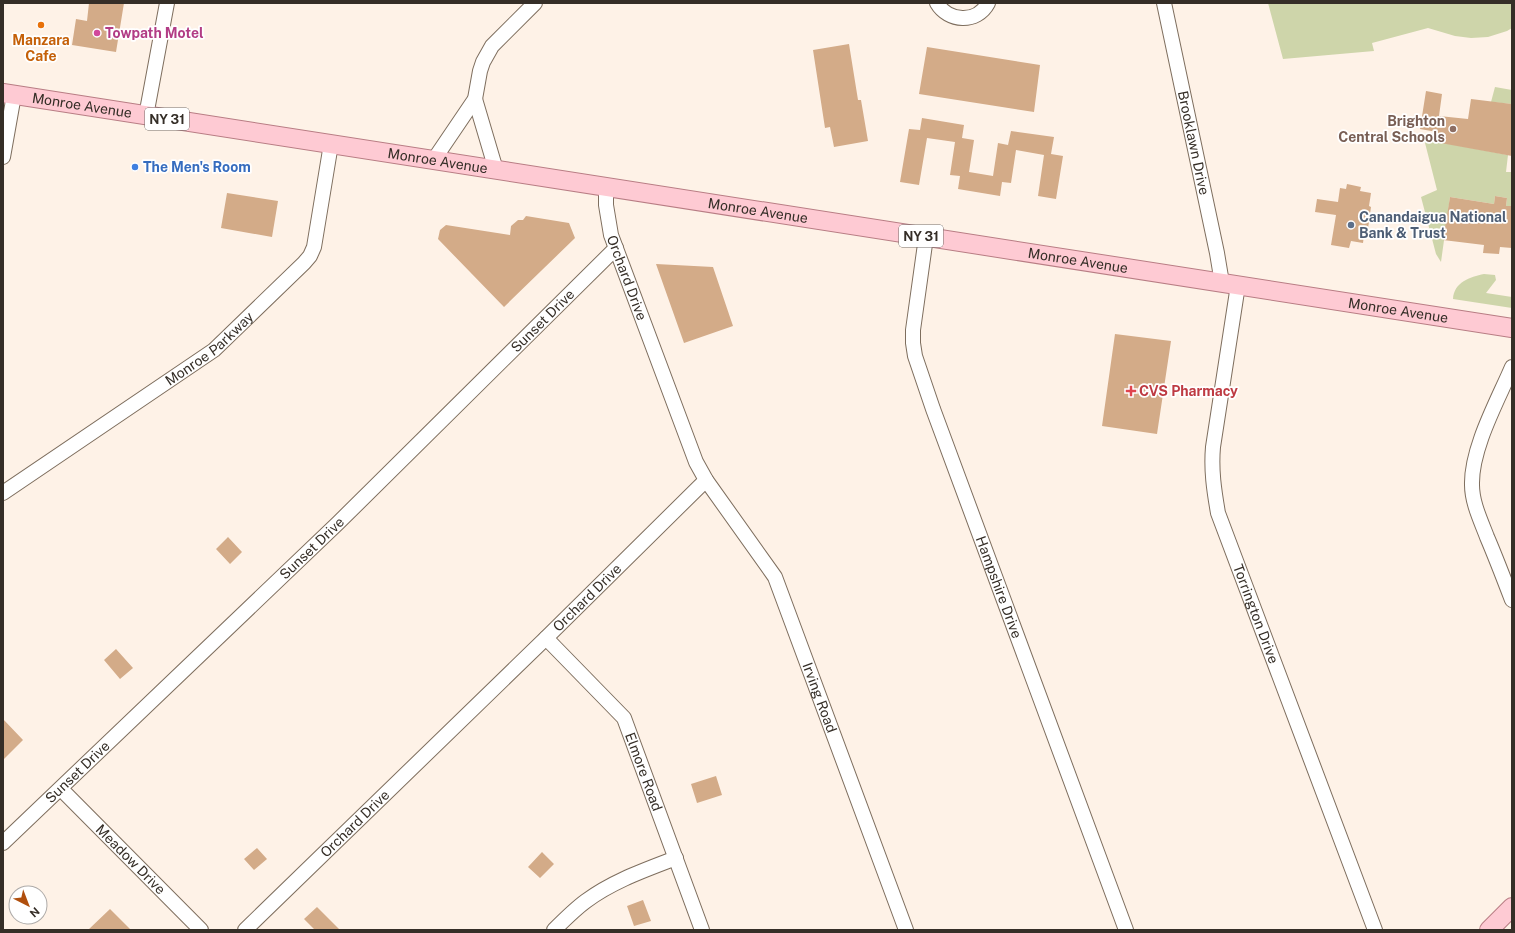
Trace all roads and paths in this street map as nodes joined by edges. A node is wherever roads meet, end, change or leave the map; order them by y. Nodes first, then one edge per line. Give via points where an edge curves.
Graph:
1 (167, 3) edge
2 (535, 3) edge
3 (937, 3) edge
4 (988, 3) edge
5 (1164, 3) edge
6 (9, 94) edge
7 (474, 99) junction
8 (146, 116) junction
9 (330, 144) junction
10 (3, 157) edge
11 (434, 161) junction
12 (496, 170) junction
13 (606, 188) junction
14 (926, 237) junction
15 (616, 248) junction
16 (1230, 284) junction
17 (1512, 328) edge
18 (1512, 367) edge
19 (706, 480) junction
20 (3, 493) edge
21 (1512, 600) edge
22 (546, 638) junction
23 (61, 789) junction
24 (3, 843) edge
25 (676, 858) junction
26 (1512, 907) edge
27 (1493, 928) edge
28 (201, 930) edge
29 (245, 930) edge
30 (554, 930) edge
31 (702, 930) edge
32 (906, 930) edge
33 (1126, 930) edge
34 (1375, 930) edge

1 - 8 street
2 - 7 street via 492,46 483,62
3 - 4 street via 944,12 960,18 970,18
5 - 16 street, Brooklawn Drive via 1217,253
6 - 8 main road, Monroe Avenue / NY 31
6 - 10 street
7 - 11 street
7 - 12 street
8 - 9 main road, Monroe Avenue / NY 31
9 - 11 main road, Monroe Avenue / NY 31
9 - 20 street, Monroe Parkway via 314,247 304,263 214,350
11 - 12 main road, Monroe Avenue / NY 31
12 - 13 main road, Monroe Avenue / NY 31
13 - 14 main road, Monroe Avenue / NY 31
13 - 15 street, Orchard Drive via 606,206
14 - 16 main road, Monroe Avenue / NY 31
14 - 33 street, Hampshire Drive via 913,330 915,356
15 - 19 street, Orchard Drive via 696,462
15 - 23 street, Sunset Drive via 338,523
16 - 17 main road, Monroe Avenue / NY 31
16 - 34 street, Torrington Drive via 1212,464 1218,513
18 - 21 street via 1478,448 1472,470 1472,486 1474,502
19 - 22 street, Orchard Drive
19 - 32 street, Irving Road via 775,577
22 - 25 street, Elmore Road via 624,718
22 - 29 street, Orchard Drive
23 - 24 street, Sunset Drive
23 - 28 street, Meadow Drive
25 - 30 street via 612,885 586,901
25 - 31 street, Elmore Road
26 - 27 main road

